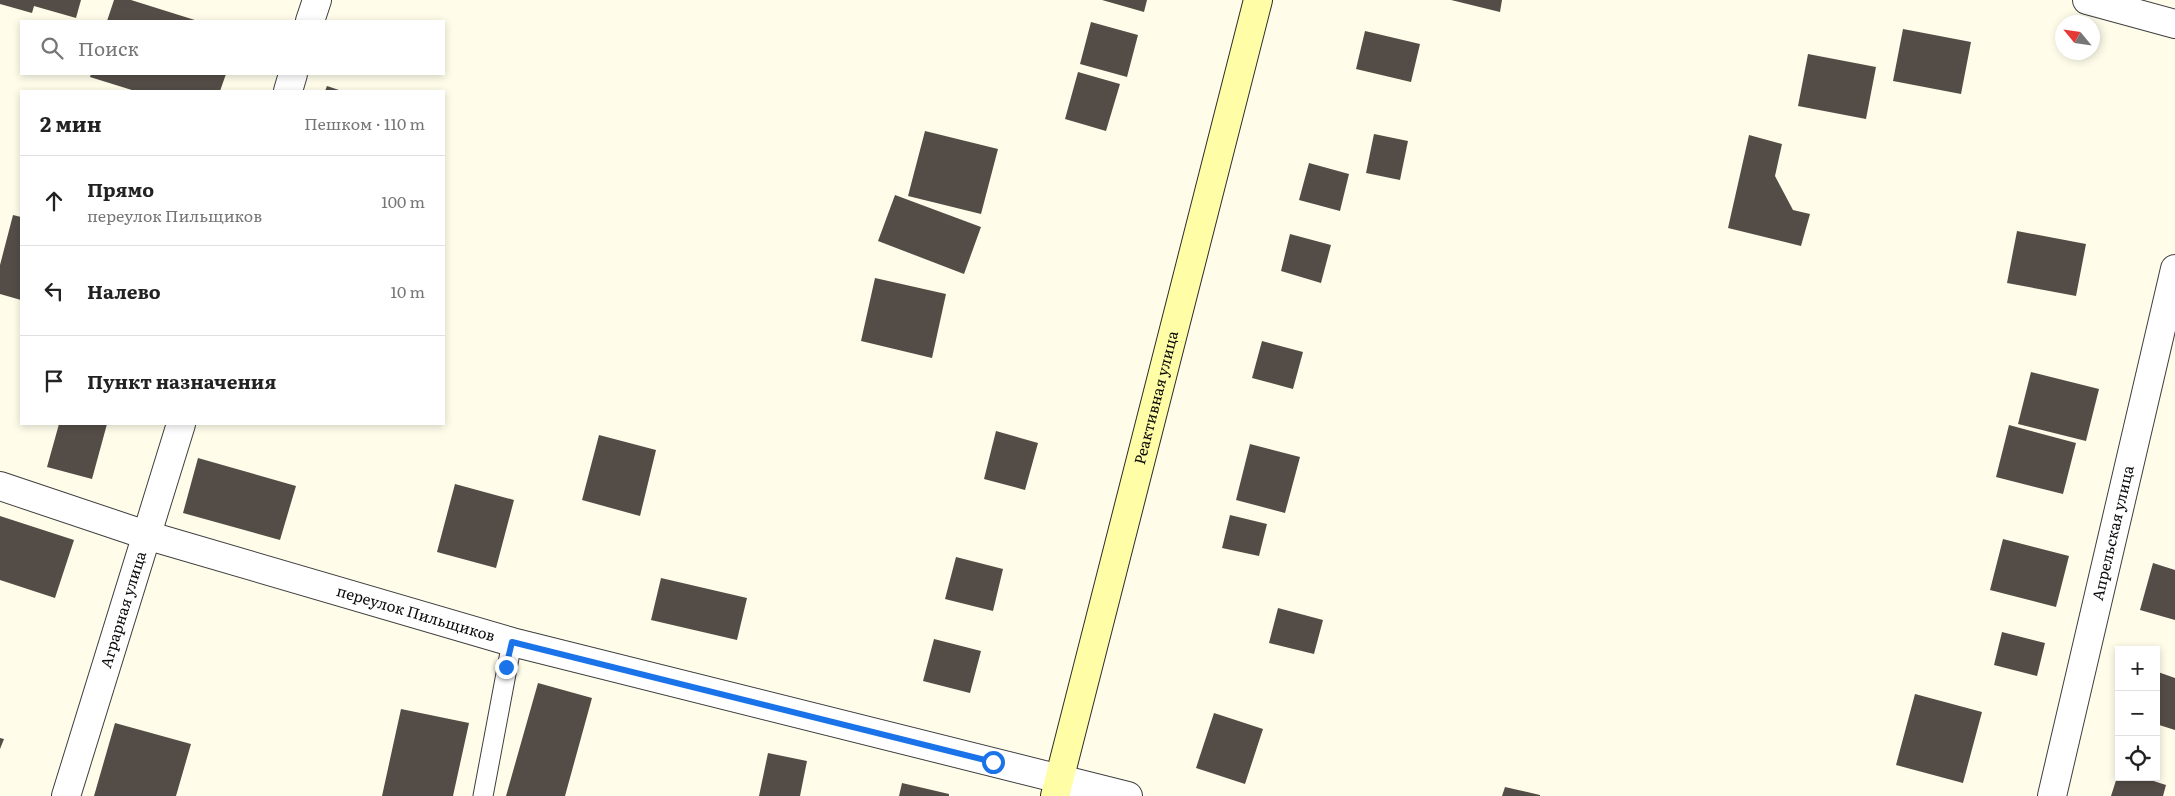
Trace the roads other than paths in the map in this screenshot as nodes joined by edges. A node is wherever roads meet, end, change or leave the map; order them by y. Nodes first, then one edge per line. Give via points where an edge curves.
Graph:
1 (317, 0) edge
2 (1258, 0) edge
3 (2087, 0) edge
4 (310, 20) edge
5 (2175, 24) edge
6 (293, 75) edge
7 (288, 90) edge
8 (2175, 269) edge
9 (181, 425) edge
10 (0, 486) edge
11 (146, 535) junction
12 (512, 642) junction
13 (1057, 788) edge
14 (66, 796) edge
15 (483, 796) edge
16 (1128, 796) edge
17 (2052, 796) edge

1 - 4 street
2 - 13 main road, Реактивная улица
3 - 5 street
6 - 7 street
8 - 17 street, Апрельская улица
9 - 11 street, Аграрная улица
10 - 11 street, переулок Пильщиков
11 - 12 street, переулок Пильщиков
11 - 14 street, Аграрная улица
12 - 13 street, переулок Пильщиков
12 - 15 lane
13 - 16 street, переулок Пильщиков

